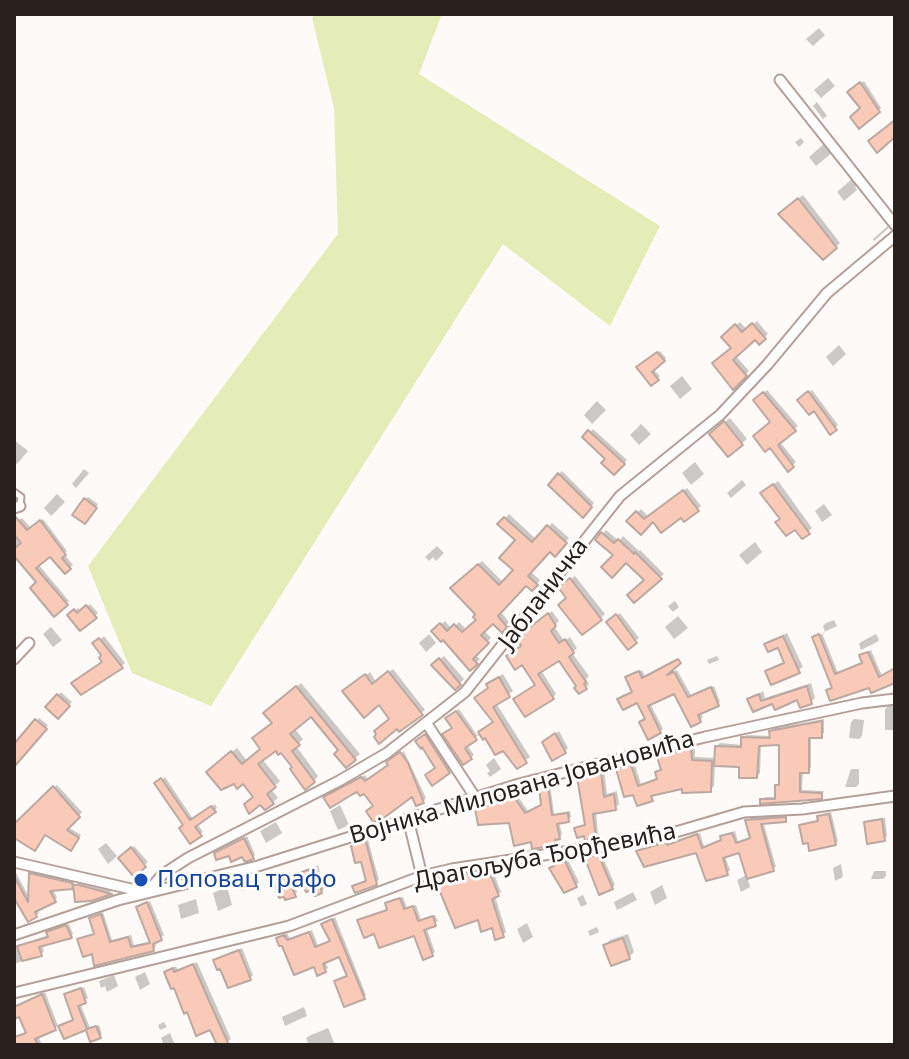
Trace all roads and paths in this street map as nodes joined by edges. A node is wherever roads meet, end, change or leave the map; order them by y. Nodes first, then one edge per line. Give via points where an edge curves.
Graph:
1 (780, 80) dead end
2 (895, 225) edge
3 (895, 236) edge
4 (14, 492) edge
5 (17, 507) edge
6 (29, 643) dead end
7 (14, 659) edge
8 (895, 699) edge
9 (427, 724) junction
10 (895, 796) edge
11 (475, 797) junction
12 (408, 819) junction
13 (14, 862) edge
14 (422, 876) junction
15 (147, 893) junction
16 (14, 935) edge
17 (14, 993) edge

1 - 2 street
3 - 9 street, Јабланичка via 827,293 720,415 620,496 465,692
4 - 5 lane via 21,497
6 - 7 street
8 - 11 street, Војника Милована Јовановића via 705,737
9 - 11 street
9 - 15 street, Јабланичка via 339,781 188,858
10 - 14 street, Драгољуба Ђорђевића via 744,812 655,838
11 - 12 street, Војника Милована Јовановића
12 - 14 street
12 - 15 street, Војника Милована Јовановића via 258,866
13 - 15 street
14 - 17 street, Драгољуба Ђорђевића via 289,926
15 - 16 street, Војника Милована Јовановића

